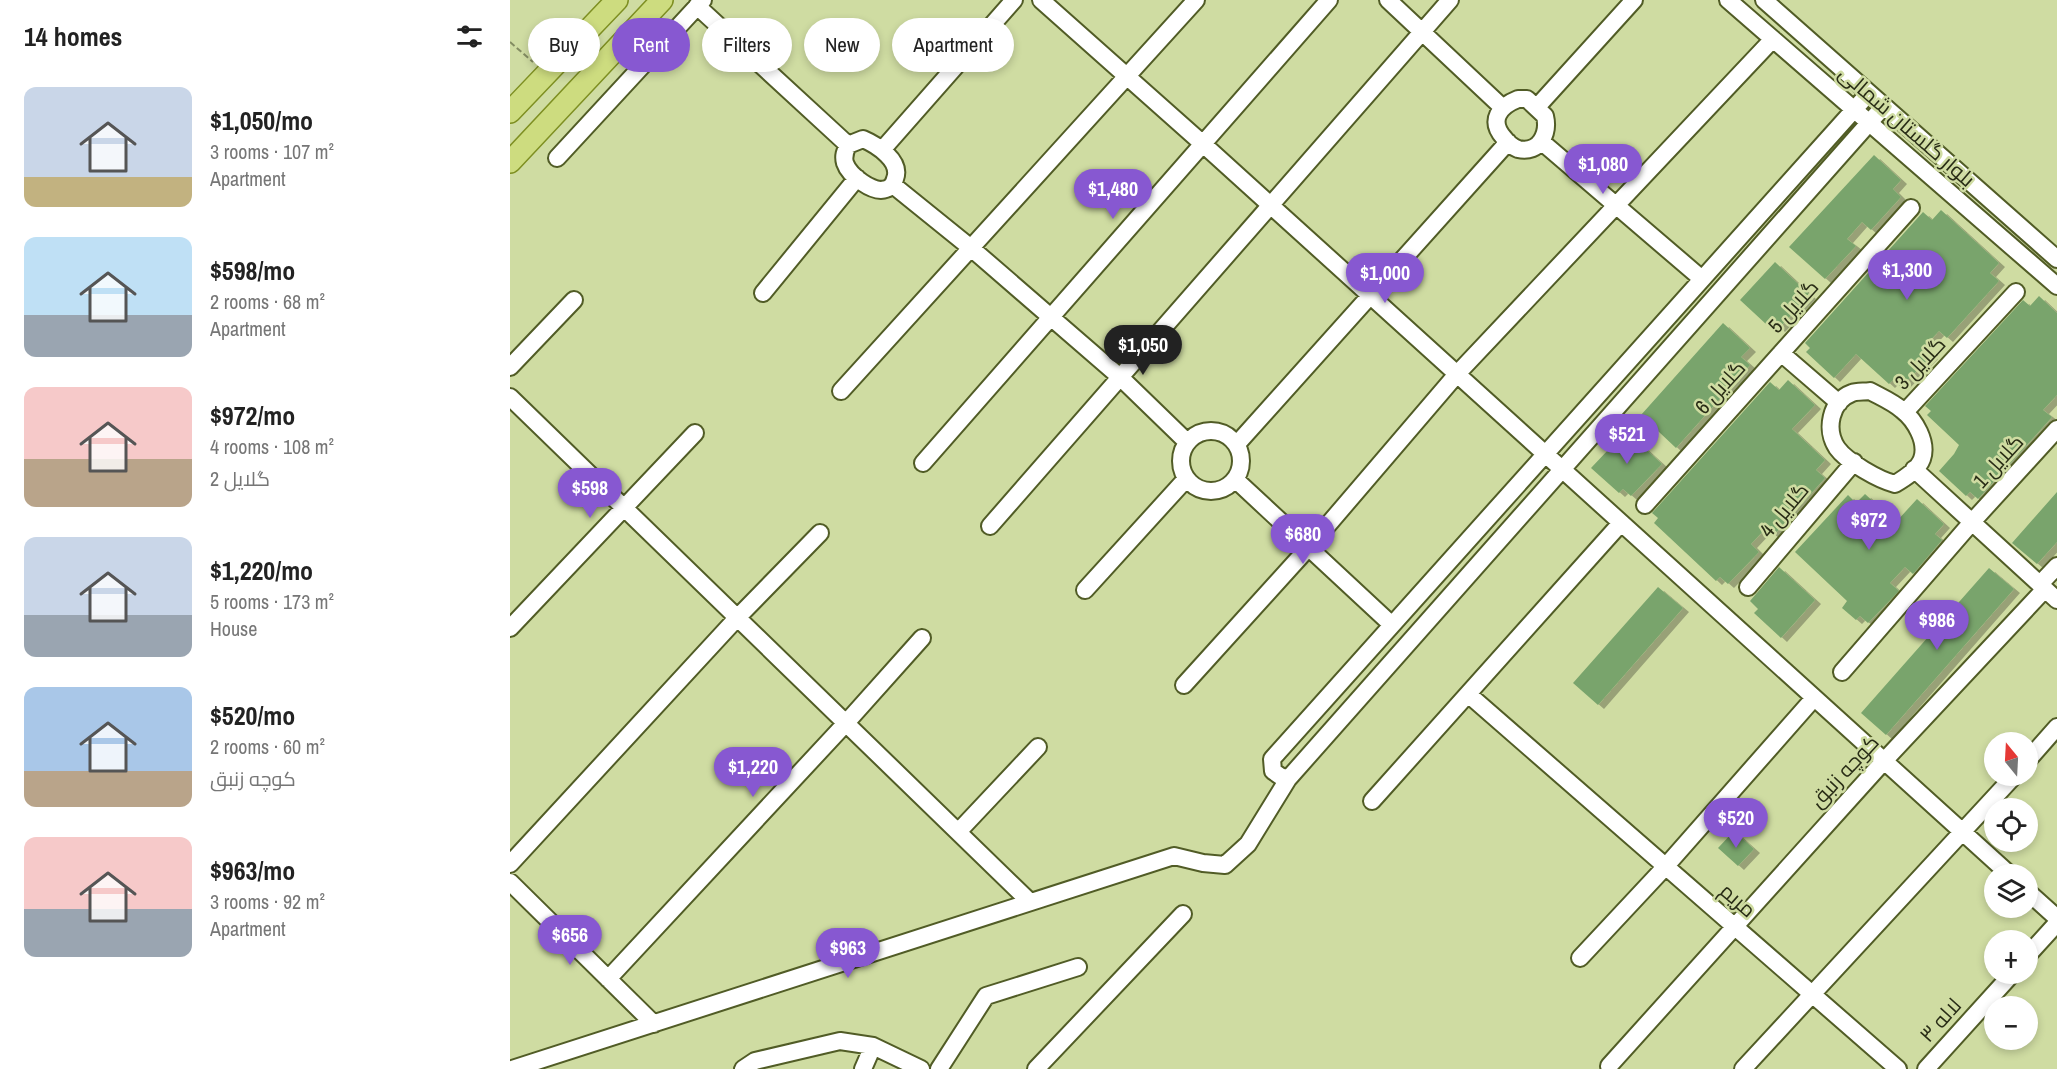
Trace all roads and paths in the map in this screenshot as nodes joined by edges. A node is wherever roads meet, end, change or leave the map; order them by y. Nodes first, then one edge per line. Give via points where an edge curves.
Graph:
1 (617, 0) edge
2 (662, 0) edge
3 (1014, 0) edge
4 (1041, 0) edge
5 (1196, 0) edge
6 (1329, 0) edge
7 (1388, 0) edge
8 (1450, 0) edge
9 (1634, 0) edge
10 (1728, 0) edge
11 (1764, 0) edge
12 (700, 3) edge
13 (1422, 32) junction
14 (1773, 39) junction
15 (510, 42) edge
16 (548, 74) junction
17 (1127, 76) junction
18 (1869, 93) junction
19 (1884, 106) junction
20 (1537, 107) junction
21 (1503, 108) junction
22 (1854, 110) junction
23 (510, 112) edge
24 (1869, 123) junction
25 (1508, 142) junction
26 (1542, 142) junction
27 (1203, 144) junction
28 (848, 145) junction
29 (882, 150) junction
30 (557, 158) dead end
31 (511, 159) edge
32 (857, 178) junction
33 (893, 185) junction
34 (1269, 204) junction
35 (1616, 206) junction
36 (1911, 208) dead end
37 (971, 248) junction
38 (2057, 259) edge
39 (1702, 279) junction
40 (2057, 286) edge
41 (2016, 292) dead end
42 (763, 293) dead end
43 (1370, 295) junction
44 (574, 300) dead end
45 (1051, 317) junction
46 (1781, 353) junction
47 (510, 367) edge
48 (1457, 374) junction
49 (1120, 377) junction
50 (841, 391) dead end
51 (510, 397) edge
52 (1839, 403) junction
53 (1905, 412) junction
54 (2057, 429) edge
55 (694, 433) dead end
56 (1187, 442) junction
57 (1237, 444) junction
58 (1545, 454) junction
59 (1854, 462) junction
60 (923, 463) dead end
61 (1914, 469) junction
62 (1562, 470) junction
63 (1186, 479) junction
64 (1236, 480) junction
65 (1645, 505) dead end
66 (625, 508) junction
67 (1972, 522) junction
68 (1621, 523) junction
69 (990, 526) dead end
70 (820, 533) dead end
71 (1309, 547) junction
72 (2057, 566) edge
73 (1748, 587) dead end
74 (1085, 590) dead end
75 (2050, 591) edge
76 (737, 618) junction
77 (1392, 625) junction
78 (510, 628) edge
79 (922, 638) dead end
80 (1842, 672) dead end
81 (1184, 685) dead end
82 (1468, 694) junction
83 (1815, 698) junction
84 (846, 723) junction
85 (2057, 727) edge
86 (1038, 747) dead end
87 (2038, 749) edge
88 (1884, 761) junction
89 (1288, 779) junction
90 (2005, 786) edge
91 (1372, 801) dead end
92 (958, 832) junction
93 (1963, 833) junction
94 (510, 864) edge
95 (1998, 864) edge
96 (1666, 866) junction
97 (510, 882) edge
98 (2038, 900) edge
99 (1030, 902) junction
100 (1183, 915) dead end
101 (2057, 918) edge
102 (2057, 923) edge
103 (1734, 926) junction
104 (2038, 945) edge
105 (1580, 958) dead end
106 (1077, 967) dead end
107 (608, 979) junction
108 (2003, 984) edge
109 (1812, 994) junction
110 (654, 1024) junction
111 (873, 1046) junction
112 (1609, 1066) dead end
113 (512, 1069) edge
114 (743, 1069) edge
115 (863, 1069) edge
116 (921, 1069) edge
117 (939, 1069) edge
118 (1036, 1069) edge
119 (1743, 1069) edge
120 (1898, 1069) edge
121 (1926, 1069) edge

1 - 16 main road
2 - 31 main road
3 - 29 street
4 - 17 street
5 - 17 street
6 - 27 street
7 - 13 street
8 - 13 street
9 - 20 street
10 - 14 street, بلوار گلستان شمالی
11 - 18 street, بلوار گلستان شمالی
12 - 28 street
12 - 30 street
13 - 21 street
13 - 34 street
14 - 22 street, بلوار گلستان شمالی
14 - 35 street
15 - 16 path
16 - 23 main road
17 - 27 street
17 - 37 street
18 - 19 street, بلوار گلستان شمالی
18 - 22 street
19 - 24 street
19 - 38 street, بلوار گلستان شمالی
20 - 21 street via 1527,99 1518,99
20 - 26 street via 1547,125
21 - 25 street via 1496,127
22 - 24 street, بلوار گلستان شمالی
22 - 39 street
24 - 40 street, بلوار گلستان شمالی
24 - 62 street
25 - 26 street via 1517,149
25 - 43 street
26 - 35 street
27 - 34 street
27 - 45 street
28 - 29 street via 863,139
28 - 32 street via 845,161
29 - 33 street via 896,167
32 - 33 street via 876,189 886,190
32 - 42 street
33 - 37 street
34 - 43 street
34 - 49 street
35 - 39 street
35 - 48 street
36 - 46 street, گلایل 5
37 - 45 street
37 - 50 street
39 - 58 street
41 - 53 street, گلایل 3
43 - 48 street
43 - 57 street
44 - 47 street
45 - 49 street
45 - 60 street
46 - 52 street
46 - 65 street, گلایل 6
48 - 58 street
48 - 71 street
49 - 56 street
49 - 69 street
51 - 66 street
52 - 53 street via 1851,393 1870,391
52 - 59 street via 1831,415 1832,434 1838,448
53 - 61 street via 1921,434 1922,461
54 - 67 street, گلایل 1
55 - 66 street
56 - 57 street via 1203,432 1222,432
56 - 63 street via 1180,460
57 - 64 street via 1242,462
58 - 62 street
58 - 77 street
59 - 61 street via 1879,480 1895,484
59 - 73 street, گلایل 4
61 - 67 street
62 - 68 street
62 - 89 street
63 - 64 street via 1201,490 1220,491
63 - 74 street
64 - 71 street
66 - 76 street
66 - 78 street
67 - 75 street
67 - 80 street, گلایل 1
68 - 82 street
68 - 83 street
70 - 76 street
71 - 77 street
71 - 81 street
72 - 75 street, کوچه زنبق
75 - 88 street, کوچه زنبق
76 - 84 street
76 - 94 street
77 - 89 street via 1272,759 1273,771
79 - 84 street
82 - 91 street
82 - 96 street, مریم
83 - 88 street
83 - 96 street
84 - 92 street
84 - 107 street
85 - 87 street
86 - 92 street
88 - 93 street
88 - 103 street, کوچه زنبق
89 - 99 street via 1248,844 1225,865 1174,856
90 - 93 street
92 - 99 street
93 - 95 street
93 - 109 street
96 - 103 street, مریم
96 - 105 street
97 - 107 street
98 - 101 street
99 - 110 street
100 - 118 street
102 - 104 street
103 - 109 street, مریم
103 - 112 street, کوچه زنبق
106 - 117 street via 986,996
107 - 110 street
108 - 121 street, لاله ۳
109 - 119 street
109 - 120 street, مریم
110 - 113 street
111 - 114 street via 840,1041 755,1061
111 - 115 street
111 - 116 street

